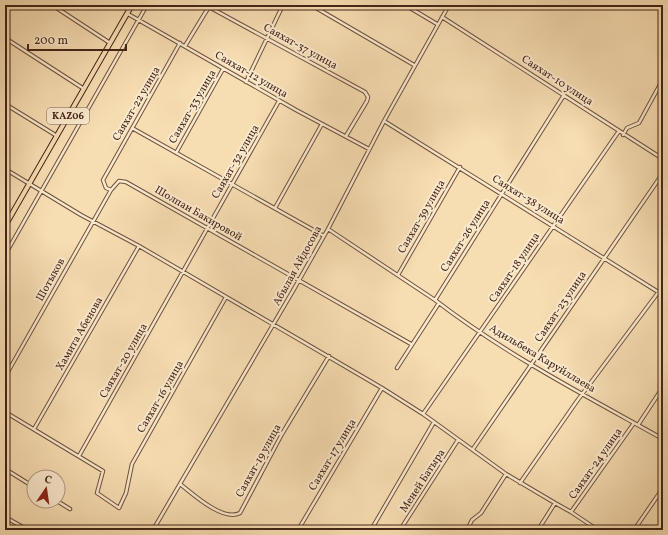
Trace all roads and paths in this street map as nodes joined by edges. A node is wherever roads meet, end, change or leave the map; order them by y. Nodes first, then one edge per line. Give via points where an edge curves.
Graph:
1 (52, 5) edge
2 (132, 5) edge
3 (146, 5) edge
4 (283, 5) edge
5 (311, 5) edge
6 (405, 5) edge
7 (449, 5) edge
8 (210, 6) edge
9 (127, 13) junction
10 (442, 17) junction
11 (138, 20) junction
12 (437, 24) junction
13 (5, 38) edge
14 (267, 38) junction
15 (110, 43) junction
16 (180, 43) junction
17 (186, 46) junction
18 (414, 65) junction
19 (224, 69) junction
20 (663, 79) edge
21 (246, 82) junction
22 (84, 89) junction
23 (564, 96) junction
24 (279, 101) junction
25 (5, 104) edge
26 (384, 120) junction
27 (322, 124) junction
28 (132, 128) junction
29 (619, 131) junction
30 (623, 134) junction
31 (57, 136) junction
32 (346, 136) junction
33 (369, 148) junction
34 (176, 153) junction
35 (663, 159) edge
36 (460, 167) junction
37 (5, 169) edge
38 (663, 173) edge
39 (30, 183) junction
40 (232, 184) junction
41 (41, 190) junction
42 (111, 190) junction
43 (502, 193) junction
44 (275, 208) junction
45 (92, 221) junction
46 (5, 226) edge
47 (553, 226) junction
48 (207, 228) junction
49 (328, 229) junction
50 (324, 236) junction
51 (139, 246) junction
52 (5, 255) edge
53 (604, 257) junction
54 (183, 272) junction
55 (398, 275) junction
56 (298, 280) junction
57 (663, 286) edge
58 (658, 292) junction
59 (663, 295) edge
60 (226, 297) junction
61 (435, 300) junction
62 (439, 303) junction
63 (274, 325) junction
64 (481, 332) junction
65 (411, 344) junction
66 (329, 356) junction
67 (531, 364) junction
68 (397, 368) dead end
69 (5, 377) edge
70 (663, 387) edge
71 (382, 388) junction
72 (583, 394) junction
73 (5, 412) edge
74 (423, 414) junction
75 (434, 422) junction
76 (634, 423) junction
77 (638, 425) junction
78 (34, 429) junction
79 (663, 439) edge
80 (458, 440) junction
81 (473, 449) junction
82 (79, 456) junction
83 (5, 469) edge
84 (506, 474) junction
85 (26, 482) edge
86 (520, 483) junction
87 (180, 484) junction
88 (663, 488) edge
89 (555, 503) junction
90 (66, 507) edge
91 (70, 509) dead end
92 (571, 512) junction
93 (5, 517) edge
94 (28, 530) edge
95 (153, 530) edge
96 (298, 530) edge
97 (371, 530) edge
98 (400, 530) edge
99 (467, 530) edge
100 (538, 530) edge
101 (598, 530) edge
102 (634, 530) edge

1 - 15 street
2 - 9 main road, KAZ06
3 - 11 street
4 - 14 street
5 - 18 street
6 - 12 street
7 - 10 street, Абылая Айдосова
8 - 14 street, Саяхат-37 улица
8 - 17 street
9 - 11 street, Саяхат-12 улица
9 - 15 main road, KAZ06
10 - 12 street, Абылая Айдосова
10 - 23 street, Саяхат-10 улица
11 - 16 street, Саяхат-12 улица
11 - 41 street
12 - 18 street, Абылая Айдосова
13 - 22 street
14 - 21 street
14 - 32 street, Саяхат-37 улица via 364,92 368,97
15 - 22 main road, KAZ06
16 - 17 street, Саяхат-12 улица
16 - 28 street, Саяхат-22 улица
17 - 19 street, Саяхат-12 улица
18 - 26 street, Абылая Айдосова
19 - 21 street, Саяхат-12 улица
19 - 34 street, Саяхат-33 улица
20 - 30 street via 640,123 627,128
21 - 24 street, Саяхат-12 улица
22 - 31 main road, KAZ06
23 - 29 street, Саяхат-10 улица
23 - 43 street, Саяхат-26 улица
24 - 27 street, Саяхат-12 улица
24 - 40 street, Саяхат-32 улица
25 - 31 street
26 - 33 street, Абылая Айдосова
26 - 36 street, Саяхат-38 улица
27 - 32 street, Саяхат-12 улица
27 - 44 street
28 - 34 street
28 - 42 street, Саяхат-22 улица via 103,184
29 - 30 street, Саяхат-10 улица
29 - 47 street, Саяхат-18 улица
30 - 35 street, Саяхат-10 улица
31 - 39 main road, KAZ06
32 - 33 street, Саяхат-12 улица
33 - 49 street, Абылая Айдосова
34 - 40 street
36 - 43 street, Саяхат-38 улица
36 - 55 street, Саяхат-39 улица
37 - 39 street
38 - 53 street, Саяхат-23 улица
39 - 41 street
39 - 46 main road, KAZ06
40 - 44 street
40 - 48 street, Саяхат-32 улица
41 - 45 street
41 - 52 street
42 - 45 street, Шотыков
42 - 48 street, Шолпан Бакировой via 119,182 126,182
43 - 47 street, Саяхат-38 улица
43 - 61 street, Саяхат-26 улица
44 - 50 street
45 - 51 street
45 - 69 street, Шотыков
47 - 53 street, Саяхат-38 улица
47 - 64 street, Саяхат-18 улица
48 - 54 street, Саяхат-32 улица
48 - 56 street, Шолпан Бакировой
49 - 50 street, Абылая Айдосова
49 - 55 street
50 - 56 street, Абылая Айдосова
51 - 54 street
51 - 78 street, Хамита Абенова
53 - 58 street, Саяхат-38 улица
53 - 67 street, Саяхат-23 улица
54 - 60 street
54 - 82 street, Саяхат-20 улица
55 - 61 street
56 - 63 street, Абылая Айдосова
56 - 65 street, Шолпан Бакировой
57 - 58 street
58 - 59 street, Саяхат-38 улица
58 - 72 street
60 - 63 street
60 - 82 street, Саяхат-16 улица via 132,464 126,493 119,508 97,493 103,471
61 - 62 street
62 - 64 street, Адильбека Каруйллаева
62 - 65 street
63 - 66 street
63 - 87 street, Абылая Айдосова
64 - 67 street, Адильбека Каруйллаева
64 - 74 street, Саяхат-18 улица
65 - 68 street
66 - 71 street
66 - 87 street, Саяхат-19 улица via 282,434 240,513 235,516 227,515 202,502
67 - 72 street, Адильбека Каруйллаева
67 - 81 street, Саяхат-23 улица
70 - 77 street
71 - 74 street
71 - 96 street, Саяхат-17 улица
72 - 76 street, Адильбека Каруйллаева
72 - 86 street
73 - 78 street
74 - 75 street
75 - 80 street
75 - 97 street
76 - 77 street, Адильбека Каруйллаева
76 - 92 street, Саяхат-24 улица
77 - 79 street, Саяхат-24 улица
78 - 82 street
80 - 81 street
80 - 98 street, Меней Батыра
81 - 84 street
83 - 85 street
84 - 86 street
84 - 99 street
86 - 89 street
87 - 95 street, Абылая Айдосова
88 - 102 street
89 - 92 street, Саяхат-24 улица
89 - 100 street, Саяхат-24 улица
90 - 91 street
92 - 101 street
93 - 94 street

